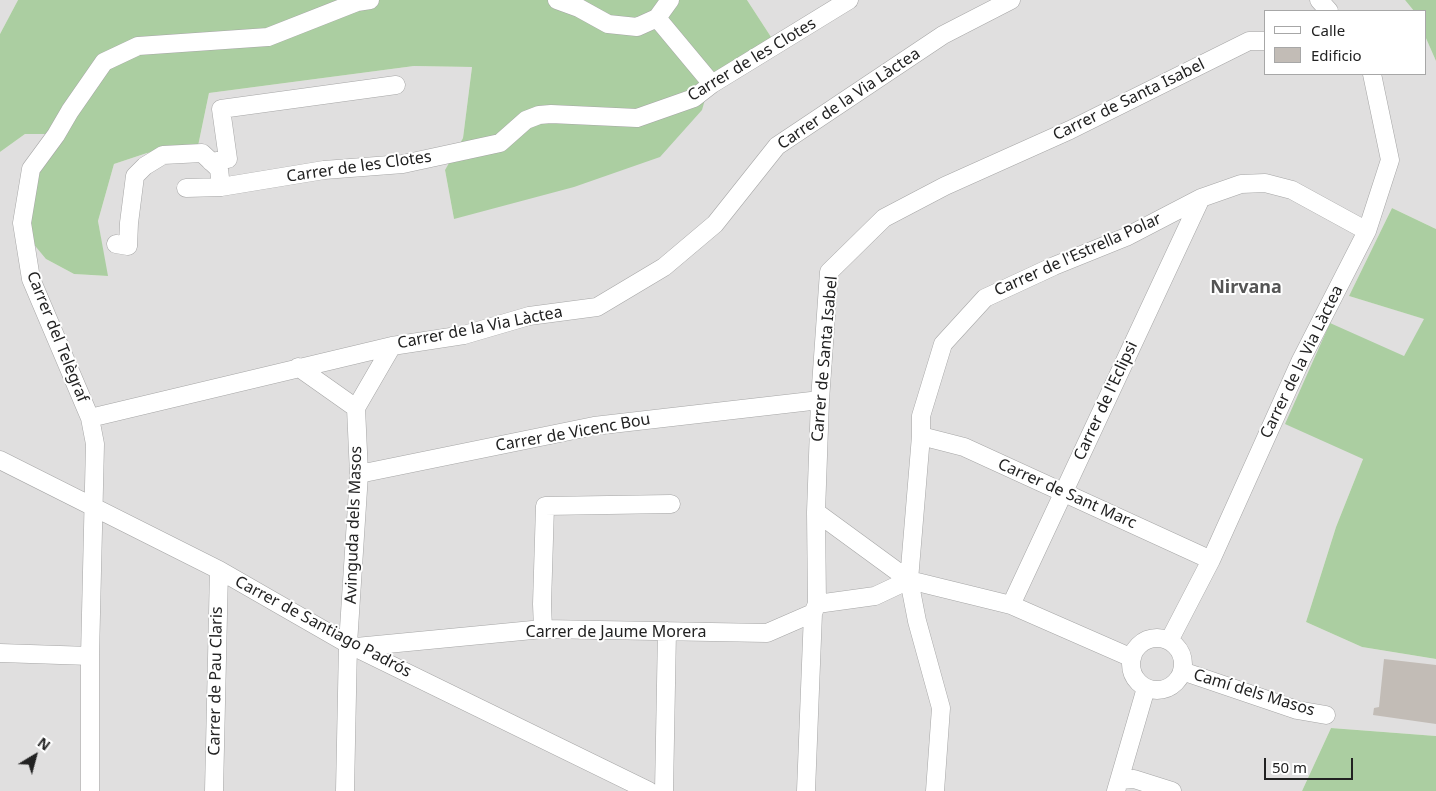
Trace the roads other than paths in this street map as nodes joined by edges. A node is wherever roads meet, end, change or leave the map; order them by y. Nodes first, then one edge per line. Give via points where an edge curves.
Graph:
1 (370, 0) edge
2 (557, 0) edge
3 (670, 0) edge
4 (849, 0) edge
5 (1011, 0) edge
6 (1319, 0) edge
7 (1328, 10) edge
8 (657, 18) junction
9 (1264, 41) edge
10 (1372, 75) edge
11 (712, 84) junction
12 (396, 85) dead end
13 (211, 162) junction
14 (221, 187) junction
15 (186, 188) dead end
16 (1201, 198) junction
17 (1367, 231) junction
18 (116, 244) dead end
19 (392, 346) junction
20 (298, 367) junction
21 (820, 400) junction
22 (356, 408) junction
23 (90, 418) junction
24 (921, 436) junction
25 (0, 460) edge
26 (359, 474) junction
27 (1063, 492) junction
28 (671, 504) dead end
29 (93, 507) junction
30 (816, 512) junction
31 (1211, 560) junction
32 (218, 570) junction
33 (909, 580) junction
34 (1011, 605) junction
35 (815, 609) junction
36 (543, 629) junction
37 (667, 631) junction
38 (1169, 641) junction
39 (352, 646) junction
40 (0, 652) edge
41 (90, 656) junction
42 (1132, 658) junction
43 (1182, 671) junction
44 (1146, 688) junction
45 (1326, 715) dead end
46 (1118, 786) edge
47 (90, 791) edge
48 (214, 791) edge
49 (345, 791) edge
50 (649, 791) edge
51 (664, 791) edge
52 (806, 791) edge
53 (935, 791) edge
54 (1172, 791) edge

1 - 23 street, Carrer del Telègraf via 357,2 268,37 138,46 104,62 31,169 22,223 31,279
2 - 8 street via 608,24 637,27
3 - 8 street
4 - 11 street, Carrer de les Clotes
5 - 19 street, Carrer de la Via Làctea via 943,35 777,146 715,224 664,267 597,307 528,316 464,335
6 - 7 street
8 - 11 street
9 - 21 street, Carrer de Santa Isabel via 1249,41 884,218 829,272
10 - 17 street, Carrer de la Via Làctea via 1390,160
11 - 14 street, Carrer de les Clotes via 694,98 637,118 539,115 526,120 500,143 403,164 324,170
12 - 13 street via 221,108 228,159
13 - 14 street via 220,169
13 - 18 street via 202,153 163,155 145,166 135,176 128,246
14 - 15 street, Carrer de les Clotes
16 - 17 street, Carrer de l'Estrella Polar via 1241,184 1265,183 1292,190
16 - 24 street, Carrer de l'Estrella Polar via 1126,237 985,298 942,344 921,416
16 - 27 street, Carrer de l'Eclipsi
17 - 31 street, Carrer de la Via Làctea via 1301,360
19 - 20 street, Carrer de la Via Làctea
19 - 22 street
20 - 22 street
20 - 23 street, Carrer de la Via Làctea
21 - 26 street, Carrer de Vicenc Bou via 594,426
21 - 30 street, Carrer de Santa Isabel
22 - 26 street, Avinguda dels Masos
23 - 29 street, Carrer del Telègraf via 95,444
24 - 27 street, Carrer de Sant Marc via 964,447
24 - 33 street, Carrer de l'Estrella Polar
25 - 29 street, Carrer de Santiago Padrós
26 - 39 street, Avinguda dels Masos
27 - 31 street, Carrer de Sant Marc
27 - 34 street, Carrer de l'Eclipsi
28 - 36 street via 545,506
29 - 32 street, Carrer de Santiago Padrós
29 - 41 street, Carrer del Telègraf
30 - 33 street
30 - 35 street, Carrer de Santa Isabel
31 - 38 street, Carrer de la Via Làctea
32 - 39 street, Carrer de Santiago Padrós
32 - 48 street, Carrer de Pau Claris
33 - 34 street
33 - 35 street, Carrer de Jaume Morera via 875,596
33 - 53 street, Carrer de l'Estrella Polar via 941,708
34 - 42 street
35 - 37 street, Carrer de Jaume Morera via 767,633
35 - 52 street, Carrer de Santa Isabel
36 - 37 street, Carrer de Jaume Morera
36 - 39 street, Carrer de Jaume Morera
37 - 51 street
38 - 42 street via 1160,638 1147,640 1139,645
38 - 43 street via 1181,655
39 - 49 street, Avinguda dels Masos
39 - 50 street, Carrer de Santiago Padrós
40 - 41 street
41 - 47 street, Carrer del Telègraf
42 - 44 street via 1135,679
43 - 44 street via 1165,689
43 - 45 street, Camí dels Masos via 1297,710
44 - 46 street
46 - 54 street via 1134,779

